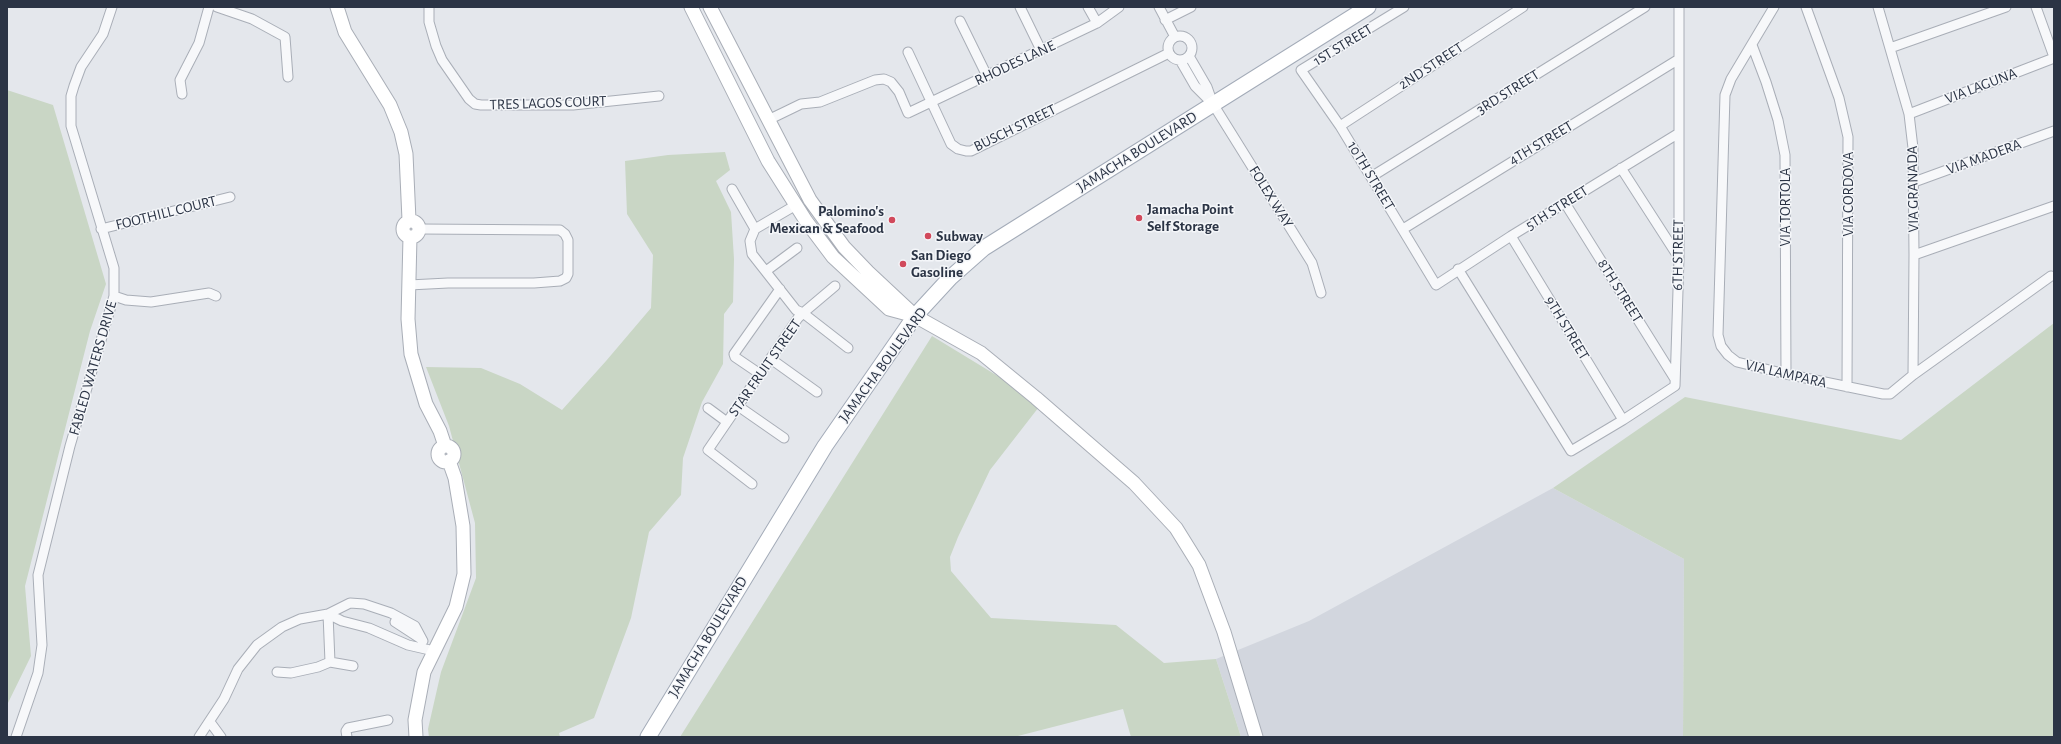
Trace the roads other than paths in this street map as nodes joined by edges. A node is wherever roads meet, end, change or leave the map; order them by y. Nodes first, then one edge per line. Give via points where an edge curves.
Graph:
1 (112, 7) edge
2 (210, 7) edge
3 (217, 7) edge
4 (337, 7) edge
5 (429, 7) edge
6 (691, 7) edge
7 (710, 7) edge
8 (1020, 7) edge
9 (1088, 7) edge
10 (1119, 7) edge
11 (1159, 7) edge
12 (1191, 7) edge
13 (1368, 7) edge
14 (1404, 7) edge
15 (1523, 7) edge
16 (1644, 7) edge
17 (1680, 7) edge
18 (1774, 7) edge
19 (1806, 7) edge
20 (1878, 7) edge
21 (2006, 7) edge
22 (2036, 7) edge
23 (1514, 10) edge
24 (1166, 20) junction
25 (960, 21) dead end
26 (1097, 23) junction
27 (1175, 37) junction
28 (1752, 45) junction
29 (1890, 48) junction
30 (1041, 50) junction
31 (908, 52) dead end
32 (1169, 53) junction
33 (1189, 56) junction
34 (1680, 58) junction
35 (2054, 58) edge
36 (1180, 60) junction
37 (721, 66) junction
38 (1301, 70) joint
39 (288, 76) dead end
40 (987, 76) junction
41 (182, 94) dead end
42 (659, 96) dead end
43 (931, 102) junction
44 (1214, 104) junction
45 (1909, 114) junction
46 (768, 120) junction
47 (1340, 126) junction
48 (2054, 132) edge
49 (1678, 133) junction
50 (1621, 168) junction
51 (1371, 177) junction
52 (1914, 182) junction
53 (732, 190) dead end
54 (230, 197) dead end
55 (1565, 203) junction
56 (796, 205) junction
57 (2054, 206) edge
58 (409, 220) junction
59 (101, 229) junction
60 (420, 229) junction
61 (756, 229) junction
62 (1403, 229) junction
63 (1511, 236) junction
64 (410, 237) junction
65 (840, 241) junction
66 (797, 248) dead end
67 (1914, 255) junction
68 (1678, 258) junction
69 (1458, 269) junction
70 (766, 271) junction
71 (2051, 276) dead end
72 (408, 285) junction
73 (1436, 285) joint
74 (835, 286) dead end
75 (780, 289) junction
76 (1321, 293) dead end
77 (114, 296) junction
78 (216, 296) dead end
79 (804, 313) junction
80 (915, 316) junction
81 (848, 348) dead end
82 (771, 359) junction
83 (760, 374) junction
84 (1786, 374) junction
85 (1913, 375) junction
86 (1675, 379) junction
87 (1847, 387) junction
88 (817, 392) dead end
89 (738, 406) junction
90 (708, 408) dead end
91 (1623, 420) junction
92 (727, 422) junction
93 (784, 438) dead end
94 (752, 484) dead end
95 (328, 614) junction
96 (434, 650) junction
97 (330, 662) junction
98 (353, 666) dead end
99 (277, 672) dead end
100 (388, 720) dead end
101 (210, 722) junction
102 (16, 737) edge
103 (199, 737) edge
104 (221, 737) edge
105 (347, 737) edge
106 (416, 737) edge
107 (648, 737) edge
108 (1256, 737) edge

1 - 59 street, FABLED WATERS DRIVE via 103,34 81,68 71,96 71,126
2 - 41 street via 199,43 180,80
3 - 39 street via 252,19 285,37
4 - 58 street via 345,32 390,105 401,132 406,154
5 - 42 street, TRES LAGOS COURT via 429,22 442,60 475,104 573,105
6 - 37 street
7 - 46 street
8 - 30 street
9 - 26 street
10 - 26 street, RHODES LANE
11 - 24 street
12 - 24 street
13 - 44 main road, JAMACHA BOULEVARD
14 - 38 street, 1ST STREET
15 - 23 street, 2ND STREET
16 - 51 street, 3RD STREET
17 - 34 street, 6TH STREET
18 - 28 street, VIA LAMPARA
19 - 87 street, VIA CORDOVA via 1839,98 1848,137
20 - 29 street, VIA GRANADA
21 - 29 street
22 - 35 street, VIA LAGUNA
23 - 47 street, 2ND STREET
24 - 27 street
25 - 40 street
26 - 30 street, RHODES LANE
27 - 32 street via 1169,44
27 - 33 street via 1188,39 1192,47
28 - 84 street, VIA TORTOLA via 1769,90 1785,155
28 - 84 street, VIA LAMPARA via 1724,95 1718,335 1724,351 1737,362
29 - 45 street, VIA GRANADA
30 - 40 street, RHODES LANE
31 - 43 street, BUSCH STREET
32 - 36 street
32 - 43 street, BUSCH STREET via 971,151 958,149 952,144
33 - 36 street
33 - 44 street
34 - 49 street, 6TH STREET
34 - 62 street, 4TH STREET
35 - 45 street, VIA LAGUNA
36 - 44 street via 1195,86
37 - 46 street via 736,78 754,114 762,121
37 - 56 street via 768,161
38 - 47 street, 10TH STREET
40 - 43 street, RHODES LANE
43 - 46 street, RHODES LANE via 908,113 899,92 891,82 884,79 875,80 820,102 802,104
44 - 76 street, FOLEX WAY via 1312,263
44 - 80 main road, JAMACHA BOULEVARD via 984,248 950,278
45 - 52 street, VIA GRANADA
46 - 65 street via 810,200
47 - 51 street, 10TH STREET
48 - 52 street, VIA MADERA
49 - 50 street, 5TH STREET
49 - 68 street, 6TH STREET
50 - 55 street, 5TH STREET
50 - 68 street
51 - 62 street, 10TH STREET
52 - 67 street, VIA GRANADA
53 - 61 street
54 - 59 street, FOOTHILL COURT
55 - 63 street, 5TH STREET
55 - 86 street, 8TH STREET
56 - 61 street
56 - 65 street via 804,208 827,237
56 - 80 street via 833,257 852,275 890,309
57 - 67 street
58 - 60 street via 417,222
58 - 64 street via 403,229
59 - 77 street, FABLED WATERS DRIVE via 114,268
60 - 64 street via 417,235
60 - 72 street via 560,230 568,240 568,274 560,281 534,283
61 - 70 street, STAR FRUIT STREET via 750,241 752,254
62 - 73 street, 10TH STREET
63 - 69 street, 5TH STREET
63 - 91 street, 9TH STREET
64 - 72 street
65 - 80 street via 868,272
66 - 70 street
67 - 85 street, VIA GRANADA
68 - 86 street, 6TH STREET
69 - 73 street, 5TH STREET
69 - 91 street via 1571,451
70 - 75 street, STAR FRUIT STREET
71 - 85 street, VIA LAMPARA
72 - 96 street via 411,354 426,404 446,446 454,452 449,461 455,478 463,526 464,574 456,607
74 - 79 street
75 - 79 street, STAR FRUIT STREET via 796,310
75 - 83 street via 734,354
77 - 78 street via 126,300 151,302 209,293
77 - 102 street, FABLED WATERS DRIVE via 70,446 38,575 42,645 38,673
79 - 81 street
79 - 82 street, STAR FRUIT STREET
80 - 107 main road, JAMACHA BOULEVARD via 825,446
80 - 108 street via 981,353 1134,483 1176,528 1199,565 1224,632
82 - 83 street, STAR FRUIT STREET
82 - 88 street
83 - 89 street, STAR FRUIT STREET
84 - 87 street, VIA LAMPARA
85 - 87 street, VIA LAMPARA via 1890,394
86 - 91 street via 1675,386 1669,391
89 - 92 street, STAR FRUIT STREET
89 - 93 street
90 - 92 street
92 - 94 street, STAR FRUIT STREET via 708,450
95 - 96 street via 342,621 369,628 408,646
95 - 96 street via 350,603 364,604 401,625
95 - 97 street
95 - 101 street via 300,619 282,627 257,644 238,669
96 - 106 street via 424,672 415,720
97 - 98 street
97 - 99 street via 291,673
100 - 105 street via 348,728
101 - 103 street
101 - 104 street

